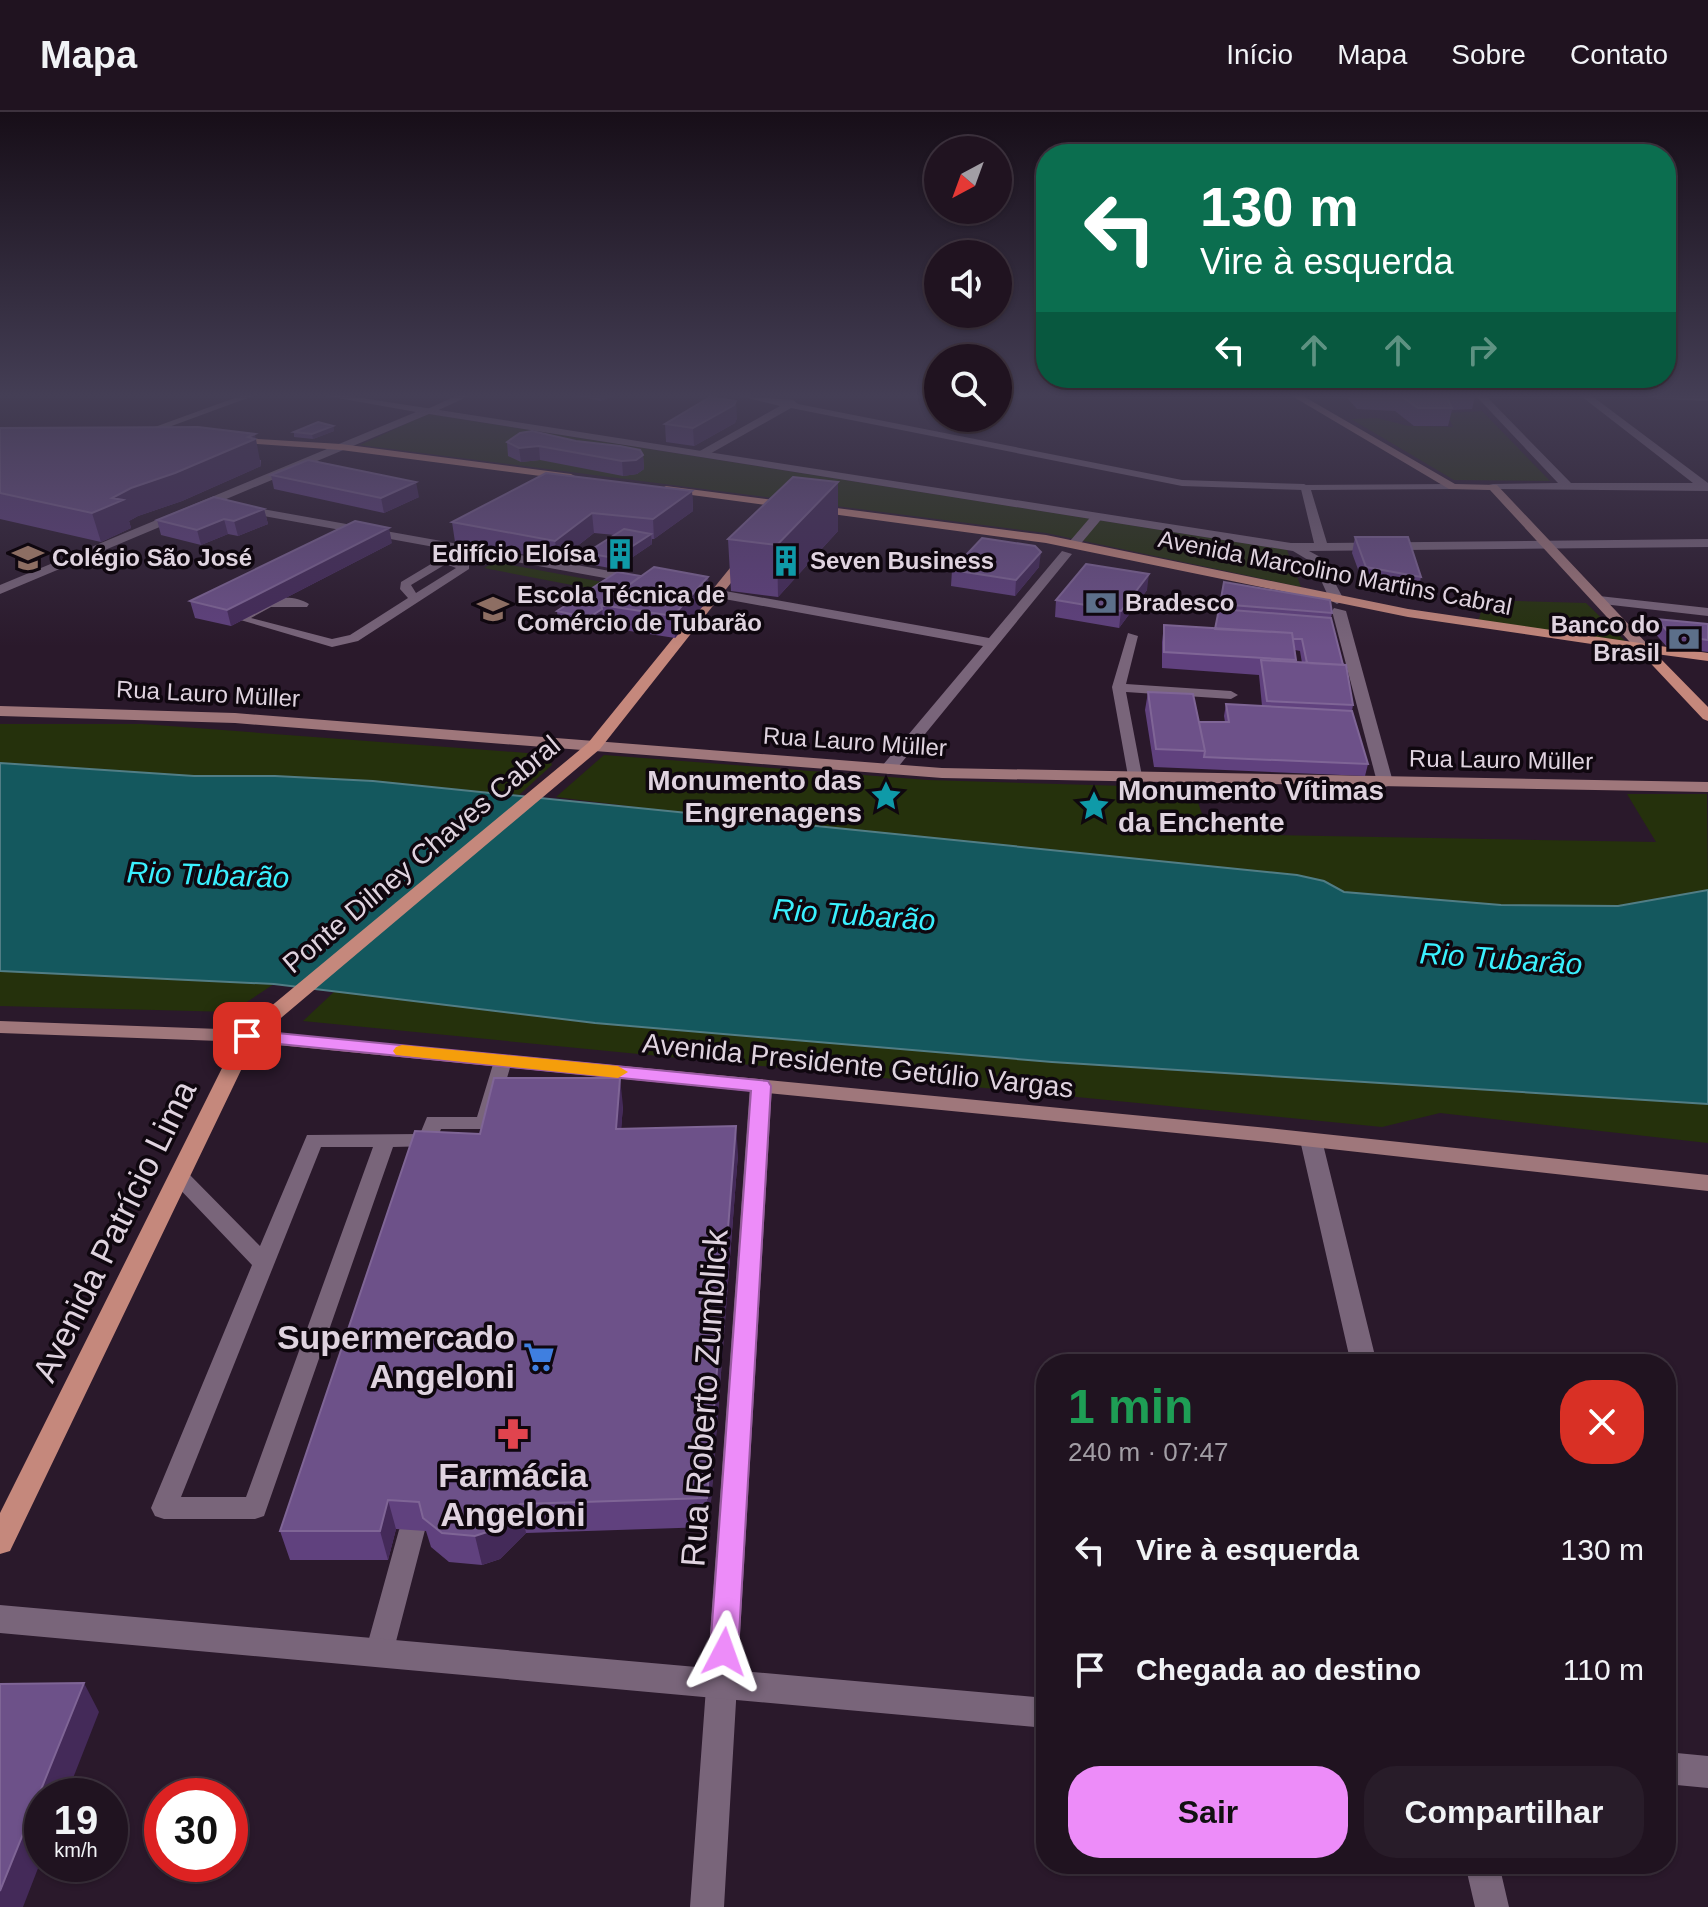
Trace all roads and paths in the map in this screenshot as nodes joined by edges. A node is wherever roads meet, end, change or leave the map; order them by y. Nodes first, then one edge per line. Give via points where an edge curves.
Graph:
1 (263, 480) edge
2 (553, 480) edge
3 (560, 480) edge
4 (802, 480) edge
5 (1166, 480) edge
6 (1441, 480) edge
7 (1561, 480) edge
8 (807, 481) junction
9 (647, 486) edge
10 (1304, 487) junction
11 (1453, 487) junction
12 (1493, 487) junction
13 (1568, 487) junction
14 (1707, 487) edge
15 (657, 497) edge
16 (208, 503) junction
17 (781, 513) junction
18 (1098, 516) junction
19 (1708, 543) edge
20 (1547, 545) junction
21 (755, 546) edge
22 (1291, 547) junction
23 (466, 548) junction
24 (1322, 548) junction
25 (1070, 549) junction
26 (446, 560) junction
27 (653, 582) edge
28 (685, 588) edge
29 (0, 590) edge
30 (716, 594) junction
31 (415, 599) junction
32 (1599, 600) junction
33 (303, 604) dead end
34 (1338, 606) junction
35 (1708, 612) edge
36 (1132, 636) dead end
37 (992, 643) junction
38 (1650, 654) junction
39 (1708, 657) edge
40 (1708, 666) edge
41 (1119, 687) junction
42 (1231, 695) dead end
43 (0, 711) edge
44 (1708, 716) edge
45 (594, 746) junction
46 (888, 769) junction
47 (1135, 776) junction
48 (1385, 782) junction
49 (1708, 787) edge
50 (0, 1027) edge
51 (247, 1036) junction
52 (503, 1061) junction
53 (761, 1086) junction
54 (1311, 1140) junction
55 (385, 1141) junction
56 (179, 1176) junction
57 (1708, 1183) edge
58 (264, 1263) junction
59 (1362, 1354) edge
60 (412, 1530) edge
61 (0, 1542) edge
62 (0, 1619) edge
63 (379, 1653) junction
64 (722, 1684) junction
65 (1036, 1712) edge
66 (1676, 1769) edge
67 (1708, 1772) edge
68 (1484, 1874) edge
69 (707, 1907) edge
70 (1492, 1907) edge

1 - 16 street
2 - 3 main road via 582,483
4 - 8 street
5 - 10 street
6 - 11 main road
7 - 13 street
8 - 17 street
8 - 18 street
9 - 17 main road, Avenida Marcolino Martins Cabral
10 - 11 street
10 - 24 street
11 - 12 main road
12 - 13 street
12 - 20 main road
13 - 14 street
15 - 17 main road, Avenida Marcolino Martins Cabral
16 - 23 street
16 - 29 street
17 - 25 main road, Avenida Marcolino Martins Cabral
18 - 22 street
18 - 25 street
19 - 20 street
20 - 24 street
20 - 32 main road
21 - 30 main road, Ponte Dilney Chaves Cabral
22 - 24 street
22 - 34 street via 1318,561
23 - 26 lane
23 - 27 street
25 - 34 main road, Avenida Marcolino Martins Cabral
25 - 37 street
26 - 31 lane via 405,584
26 - 31 lane via 465,567
28 - 30 street
30 - 37 street
30 - 45 main road, Ponte Dilney Chaves Cabral
31 - 33 lane via 342,642 243,619 276,602
32 - 35 street
32 - 38 main road
34 - 38 main road, Avenida Marcolino Martins Cabral
34 - 48 street
36 - 41 lane
37 - 46 street
38 - 39 main road, Avenida Marcolino Martins Cabral
38 - 40 main road, Avenida Marcolino Martins Cabral
38 - 44 main road
41 - 42 lane
41 - 47 lane
43 - 45 main road, Rua Lauro Müller via 235,718
45 - 46 main road, Rua Lauro Müller
45 - 51 main road, Ponte Dilney Chaves Cabral
46 - 47 main road, Rua Lauro Müller
47 - 48 main road, Rua Lauro Müller
48 - 49 main road, Rua Lauro Müller
50 - 51 main road, Avenida Presidente Getúlio Vargas
51 - 52 main road, Avenida Presidente Getúlio Vargas
51 - 56 main road, Avenida Patrício Lima
52 - 53 main road, Avenida Presidente Getúlio Vargas
52 - 55 lane via 485,1124 434,1122 427,1141
53 - 54 main road, Avenida Presidente Getúlio Vargas
53 - 64 street, Rua Roberto Zumblick
54 - 57 main road, Avenida Presidente Getúlio Vargas
54 - 59 street
55 - 58 lane via 314,1140
55 - 58 lane via 255,1508 164,1508
56 - 58 lane
56 - 61 main road, Avenida Patrício Lima
60 - 63 lane
62 - 63 street
63 - 64 street
64 - 65 street
64 - 69 street, Rua Roberto Zumblick
66 - 67 street
68 - 70 street

